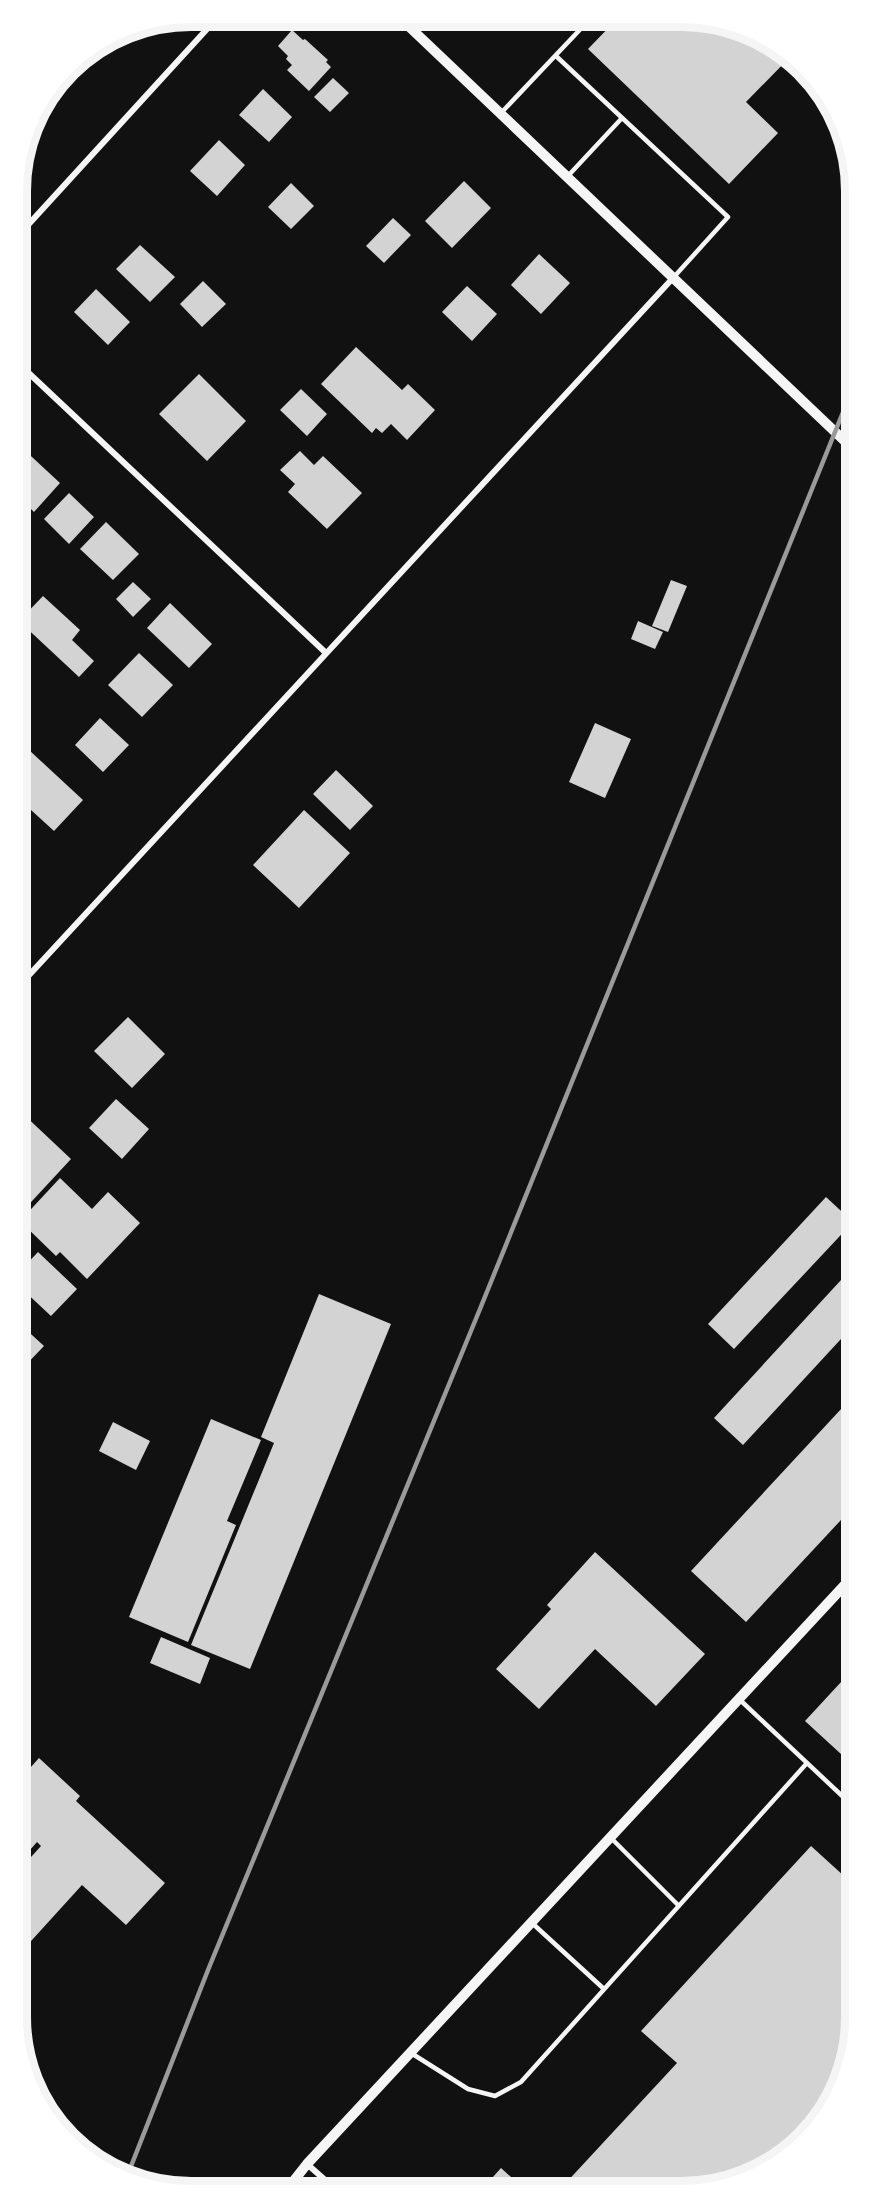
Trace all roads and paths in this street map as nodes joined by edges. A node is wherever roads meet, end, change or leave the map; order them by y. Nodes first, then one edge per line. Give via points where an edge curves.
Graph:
1 (209, 27) edge
2 (410, 27) edge
3 (583, 27) edge
4 (556, 56) junction
5 (501, 113) junction
6 (622, 118) junction
7 (567, 177) junction
8 (27, 226) edge
9 (673, 278) junction
10 (27, 372) edge
11 (845, 442) edge
12 (326, 653) junction
13 (27, 977) edge
14 (845, 1585) edge
15 (739, 1699) junction
16 (807, 1763) junction
17 (845, 1799) edge
18 (610, 1838) junction
19 (679, 1906) junction
20 (532, 1923) junction
21 (604, 1989) junction
22 (410, 2053) junction
23 (307, 2164) junction
24 (294, 2181) edge
25 (326, 2181) edge

1 - 8 street
2 - 5 street
3 - 4 lane
4 - 5 lane
4 - 6 lane
5 - 7 street
6 - 7 lane
6 - 9 lane via 728,217
7 - 9 street
9 - 11 street
9 - 12 street
10 - 12 street
12 - 13 street
14 - 15 street
15 - 16 lane
15 - 18 street
16 - 17 lane
16 - 19 lane
18 - 19 lane
18 - 20 street
19 - 21 lane
20 - 21 lane
20 - 22 street
21 - 22 lane via 521,2082 495,2096 468,2089
22 - 23 street
23 - 24 street
23 - 25 street

